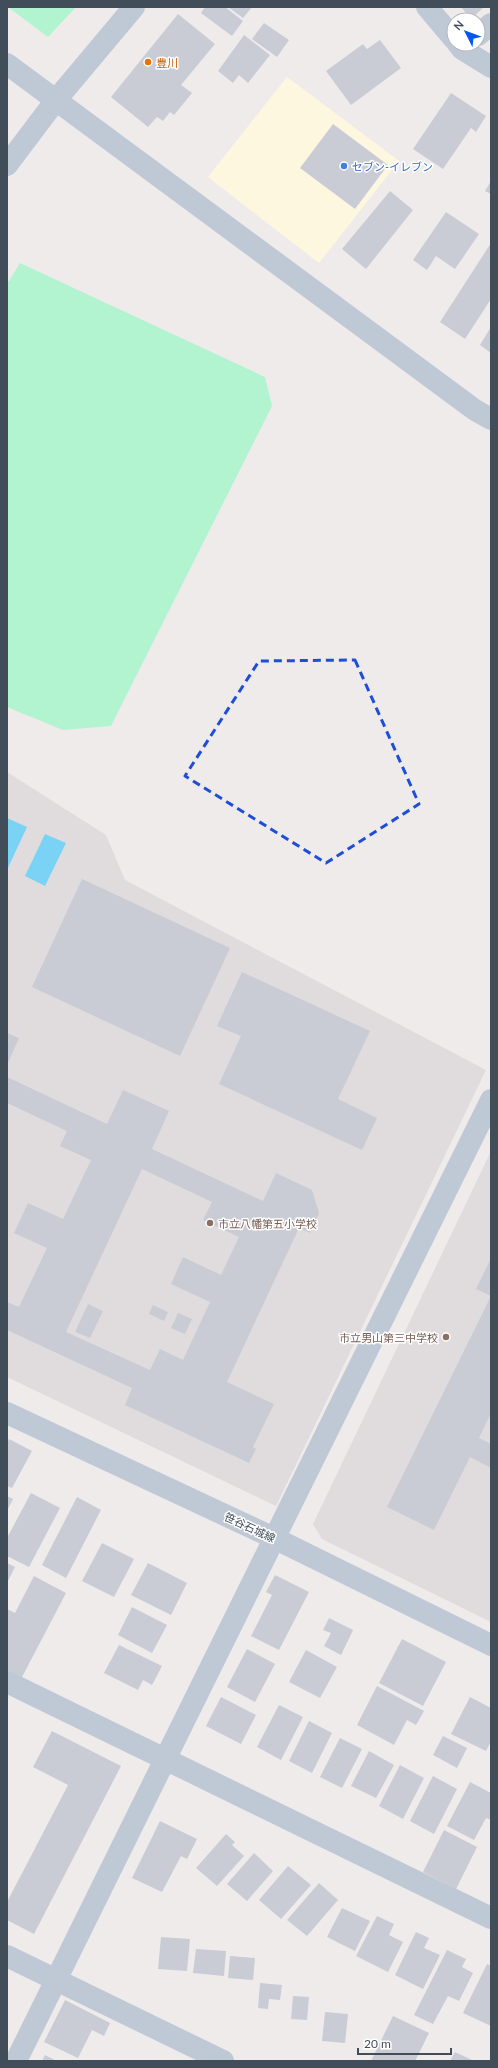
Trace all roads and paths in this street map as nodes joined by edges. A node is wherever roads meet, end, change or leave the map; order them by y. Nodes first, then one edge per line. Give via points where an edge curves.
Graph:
1 (134, 7) edge
2 (427, 7) edge
3 (446, 25) edge
4 (475, 52) edge
5 (7, 64) edge
6 (491, 67) edge
7 (56, 100) junction
8 (7, 165) edge
9 (491, 419) edge
10 (491, 1100) edge
11 (7, 1413) edge
12 (274, 1538) junction
13 (491, 1645) edge
14 (7, 1682) edge
15 (165, 1759) junction
16 (491, 1918) edge
17 (7, 1956) edge
18 (56, 1980) junction
19 (16, 2061) edge
20 (223, 2061) edge

1 - 7 street
2 - 3 street
4 - 6 street
5 - 7 street
7 - 8 street
7 - 9 street via 475,410
10 - 12 street
11 - 12 street, 笹谷石城線
12 - 13 street, 笹谷石城線
12 - 15 street
14 - 15 street
15 - 16 street
15 - 18 street
17 - 18 street
18 - 19 street
18 - 20 street

